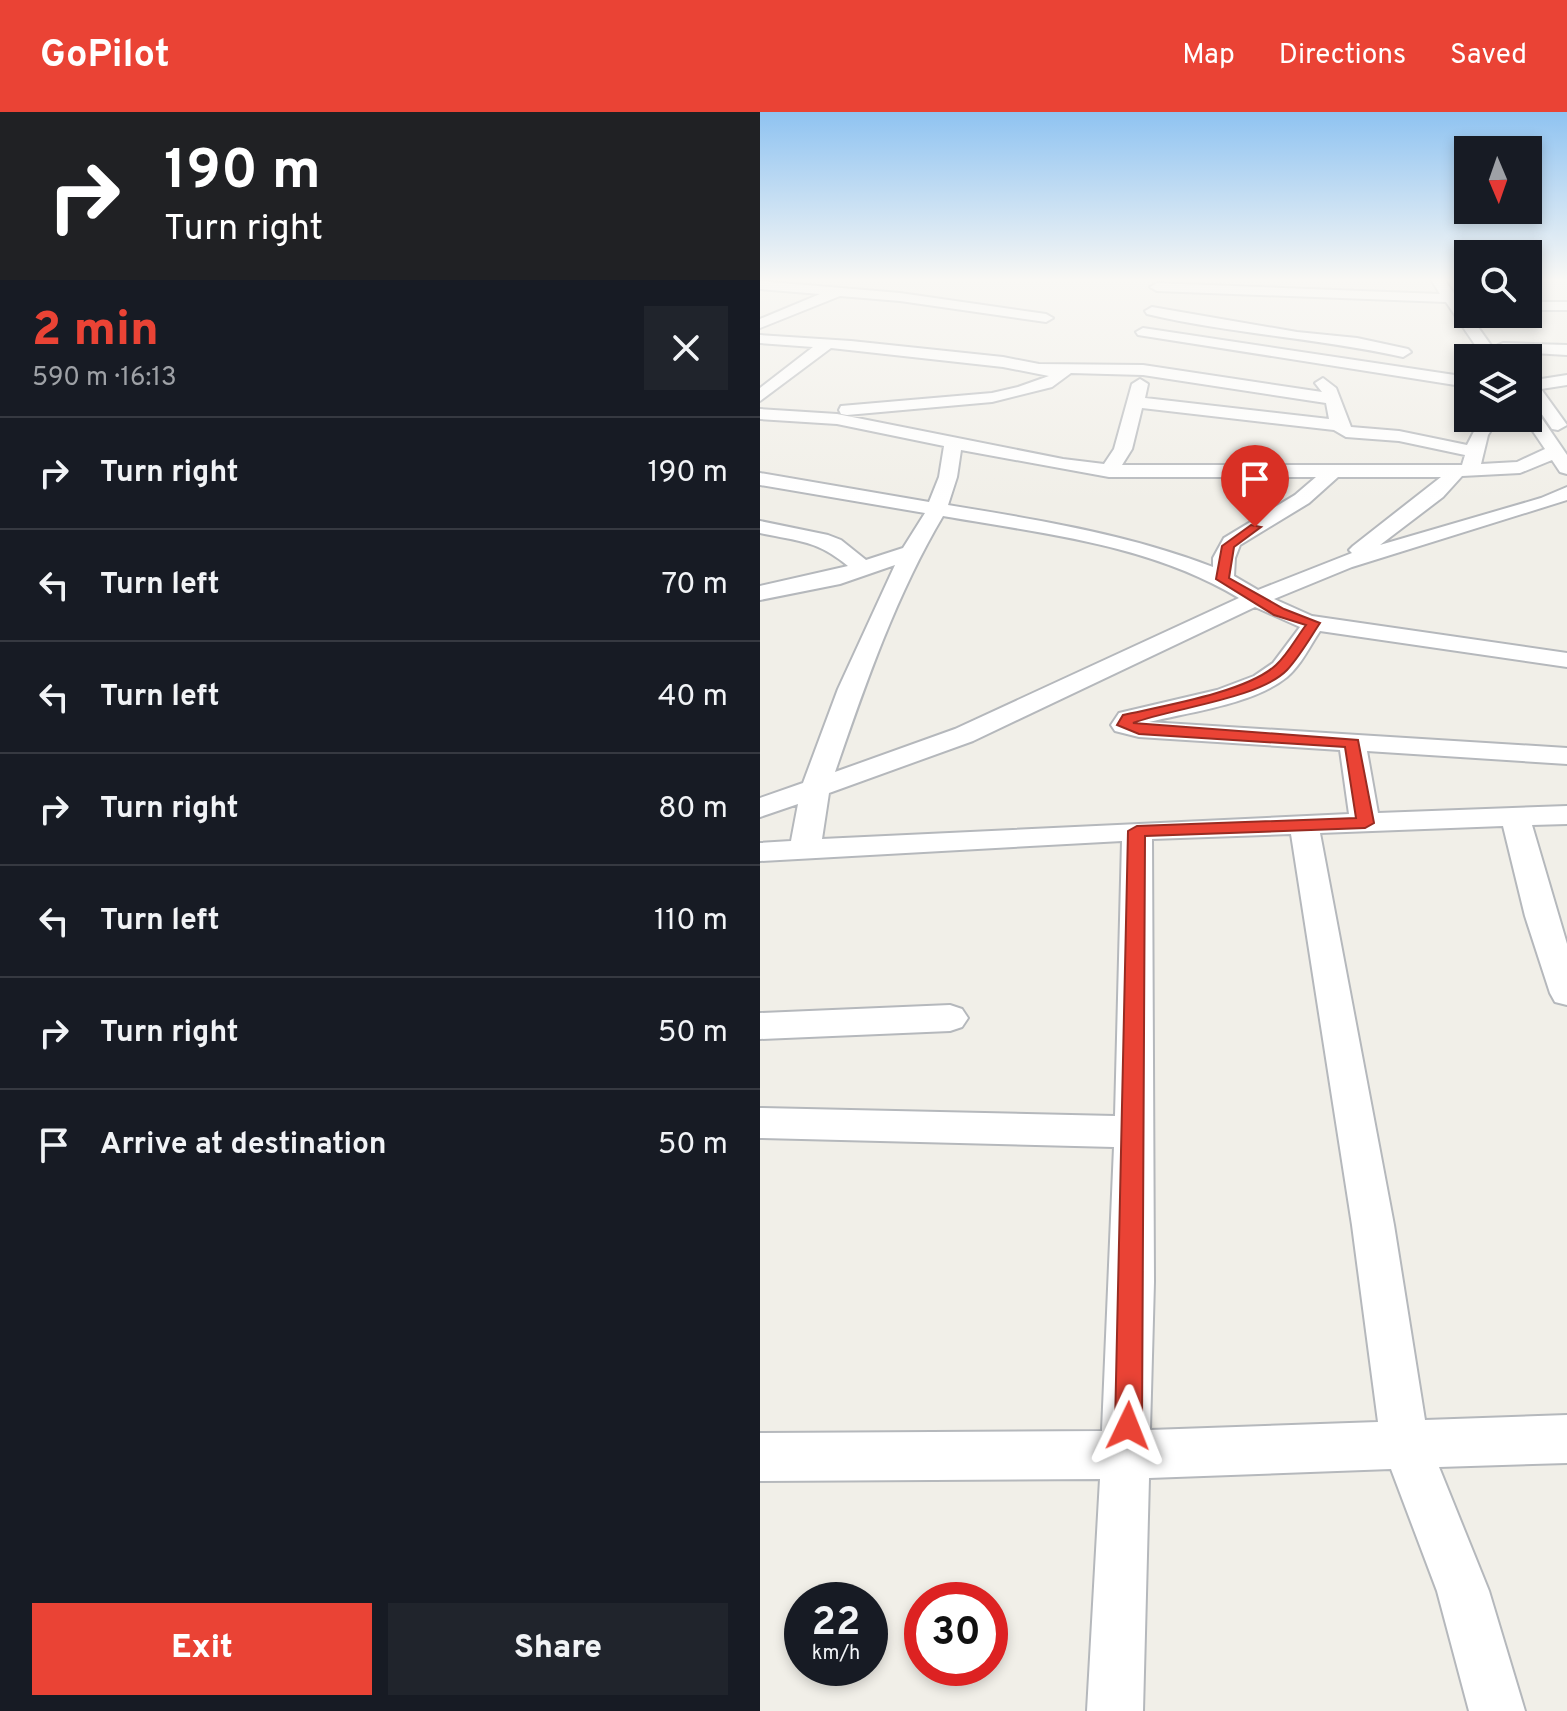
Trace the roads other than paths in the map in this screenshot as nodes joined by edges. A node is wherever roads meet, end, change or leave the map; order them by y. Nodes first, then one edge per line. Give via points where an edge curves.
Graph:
1 (816, 353) edge
2 (939, 353) edge
3 (1143, 353) edge
4 (1235, 353) edge
5 (1256, 353) edge
6 (1402, 353) edge
7 (1278, 356) junction
8 (1215, 364) dead end
9 (1454, 365) edge
10 (1041, 368) junction
11 (1143, 370) junction
12 (1454, 380) edge
13 (1567, 380) edge
14 (1542, 383) edge
15 (760, 396) edge
16 (1334, 399) junction
17 (1136, 402) junction
18 (760, 414) edge
19 (796, 414) junction
20 (1542, 418) edge
21 (1339, 425) junction
22 (1481, 432) edge
23 (953, 443) junction
24 (1562, 444) edge
25 (1467, 465) junction
26 (1504, 468) junction
27 (1567, 469) edge
28 (1109, 471) junction
29 (1332, 472) junction
30 (1567, 478) edge
31 (760, 479) edge
32 (1567, 493) edge
33 (1534, 505) junction
34 (1567, 509) edge
35 (936, 511) junction
36 (760, 527) edge
37 (911, 552) junction
38 (1344, 562) junction
39 (864, 569) junction
40 (1223, 579) junction
41 (760, 593) edge
42 (1255, 599) junction
43 (1314, 623) junction
44 (1567, 660) edge
45 (1352, 743) junction
46 (1567, 756) edge
47 (815, 790) junction
48 (760, 808) edge
49 (1567, 815) edge
50 (1516, 819) junction
51 (1365, 823) junction
52 (1304, 824) junction
53 (1137, 831) junction
54 (805, 849) junction
55 (760, 852) edge
56 (1567, 993) edge
57 (950, 1018) dead end
58 (760, 1026) edge
59 (760, 1123) edge
60 (1132, 1132) junction
61 (1567, 1439) edge
62 (1405, 1443) junction
63 (1127, 1455) junction
64 (760, 1457) edge
65 (1115, 1711) edge
66 (1497, 1711) edge

1 - 15 street
2 - 10 street
3 - 11 street
4 - 8 street
5 - 7 street
6 - 9 street
7 - 12 street
7 - 16 street via 1328,386
10 - 11 street
10 - 19 street via 1064,375 991,396
11 - 16 street
11 - 17 street
13 - 14 street
16 - 21 street
17 - 21 street
17 - 28 street via 1123,449
18 - 19 street
19 - 23 street
20 - 24 street
21 - 25 street via 1348,433 1399,436
22 - 25 street
23 - 28 street
23 - 35 street
24 - 26 street via 1534,463
24 - 27 street
25 - 26 street
25 - 29 street
25 - 38 street
26 - 30 street
28 - 29 street
29 - 40 street via 1302,499 1231,542
31 - 35 street
32 - 33 street
33 - 34 street
33 - 38 street
35 - 37 street
35 - 40 street via 1107,539
36 - 39 street via 834,544
37 - 39 street
37 - 47 street via 851,689
38 - 42 street
39 - 41 street
40 - 42 street
42 - 43 street
42 - 47 street via 978,729
43 - 44 street
43 - 45 street via 1268,678 1128,719 1124,725
45 - 46 street
45 - 51 street
47 - 48 street
47 - 54 street
49 - 50 street
50 - 51 street
50 - 56 street
51 - 52 street
52 - 53 street
52 - 62 street
53 - 54 street
53 - 60 street
54 - 55 street
57 - 58 street
59 - 60 street
60 - 63 street
61 - 62 street
62 - 63 street
62 - 66 street via 1463,1591
63 - 64 street
63 - 65 street

